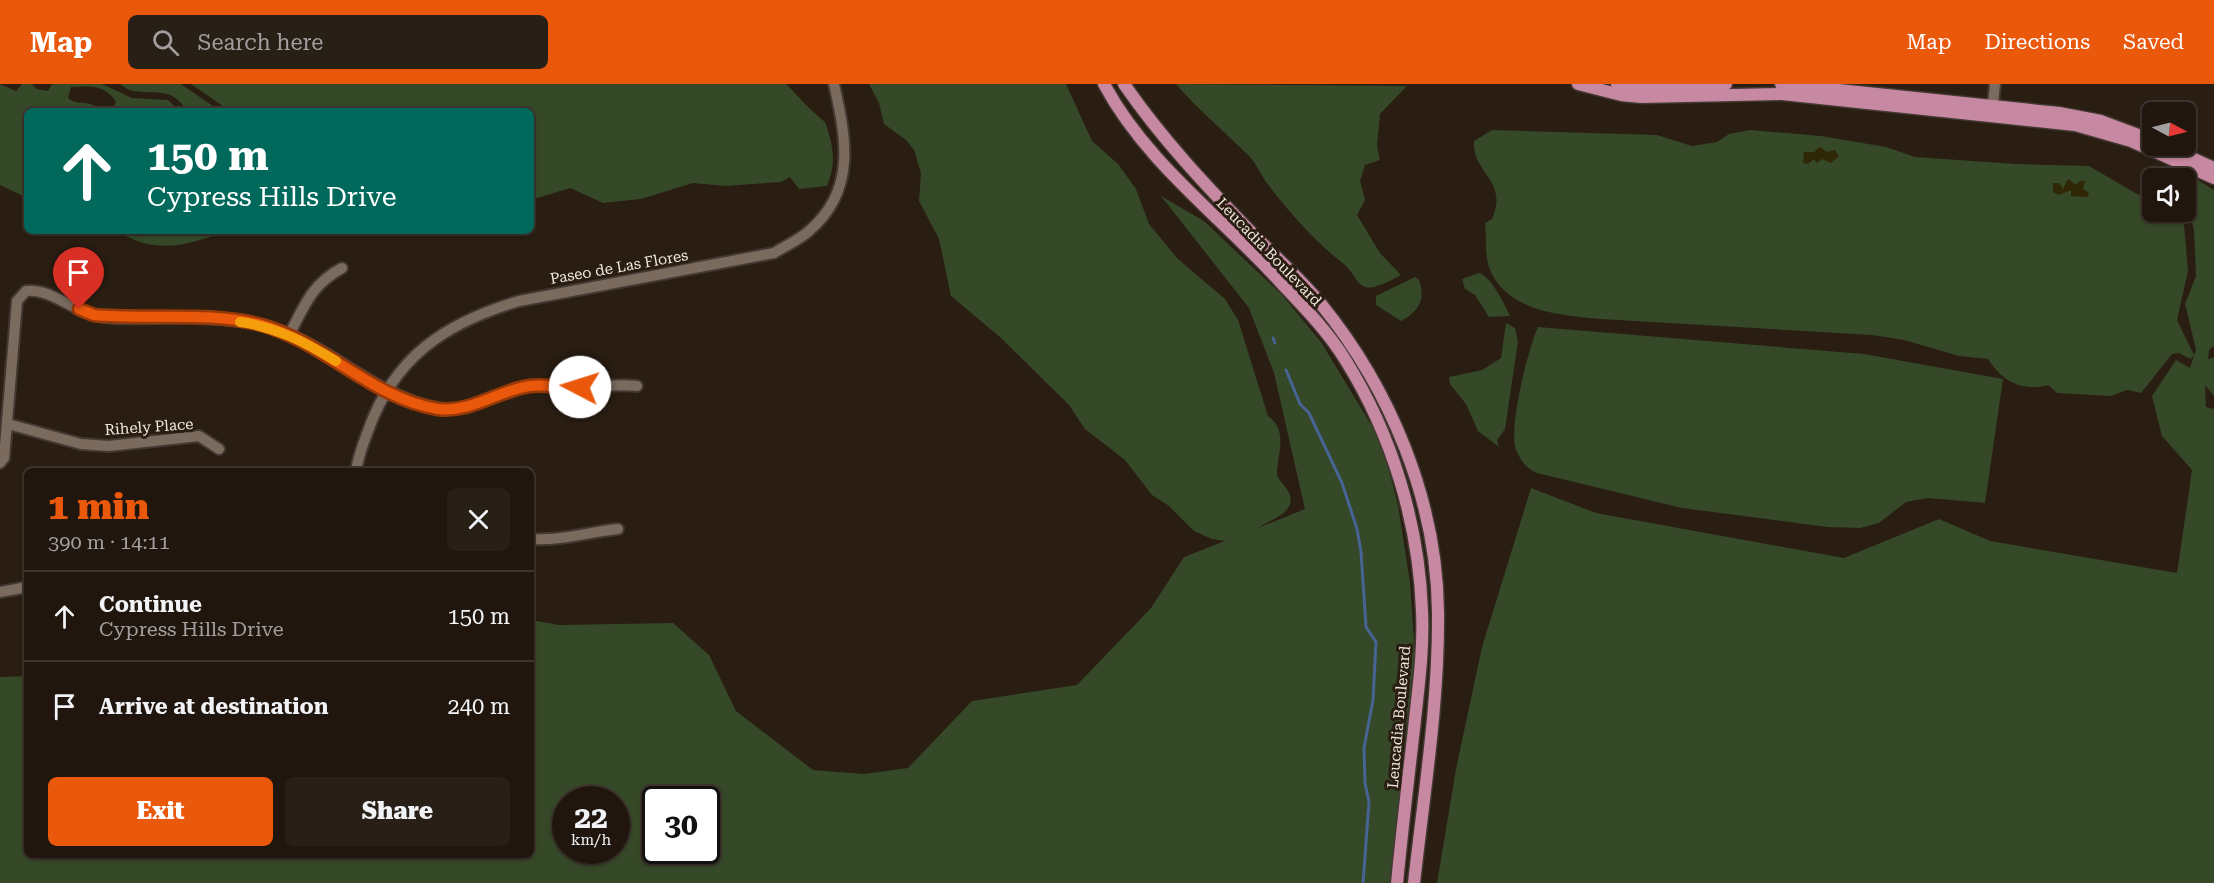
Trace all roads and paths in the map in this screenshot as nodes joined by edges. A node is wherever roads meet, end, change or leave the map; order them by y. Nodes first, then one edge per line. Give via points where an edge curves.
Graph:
1 (834, 84) edge
2 (1104, 84) edge
3 (1124, 84) edge
4 (1578, 84) edge
5 (1617, 84) edge
6 (1726, 84) edge
7 (1780, 84) edge
8 (1995, 84) edge
9 (1992, 111) junction
10 (2142, 136) edge
11 (2187, 156) edge
12 (2214, 168) edge
13 (2214, 178) edge
14 (342, 268) dead end
15 (289, 335) junction
16 (637, 386) dead end
17 (384, 390) junction
18 (8, 424) junction
19 (219, 449) dead end
20 (0, 463) edge
21 (357, 468) edge
22 (618, 530) dead end
23 (534, 539) edge
24 (24, 588) edge
25 (0, 592) edge
26 (1397, 883) edge
27 (1414, 883) edge

1 - 17 street, Paseo de Las Flores via 844,130 845,168 833,205 809,231 774,253 519,301 486,311 435,339
2 - 26 main road, Leucadia Boulevard via 1137,132 1184,186 1267,266 1308,312 1345,360 1392,453 1416,548 1422,612 1420,680
3 - 27 main road, Leucadia Boulevard via 1151,123 1204,183 1320,302 1356,351 1383,398 1404,447 1431,541 1438,610 1436,681
4 - 9 main road via 1641,97 1782,94
5 - 6 main road
7 - 9 main road
8 - 9 street
9 - 10 main road via 2102,121
9 - 13 main road via 2093,128
11 - 12 main road
14 - 15 street via 322,279
15 - 17 street
15 - 18 street via 261,325 220,320 94,315 38,290 26,291 17,301
16 - 17 street via 528,386 464,408 440,409
17 - 21 street, Paseo de Las Flores
18 - 19 street, Rihely Place via 81,444 109,446 199,436
18 - 20 street
22 - 23 street via 587,532 558,541
24 - 25 street

